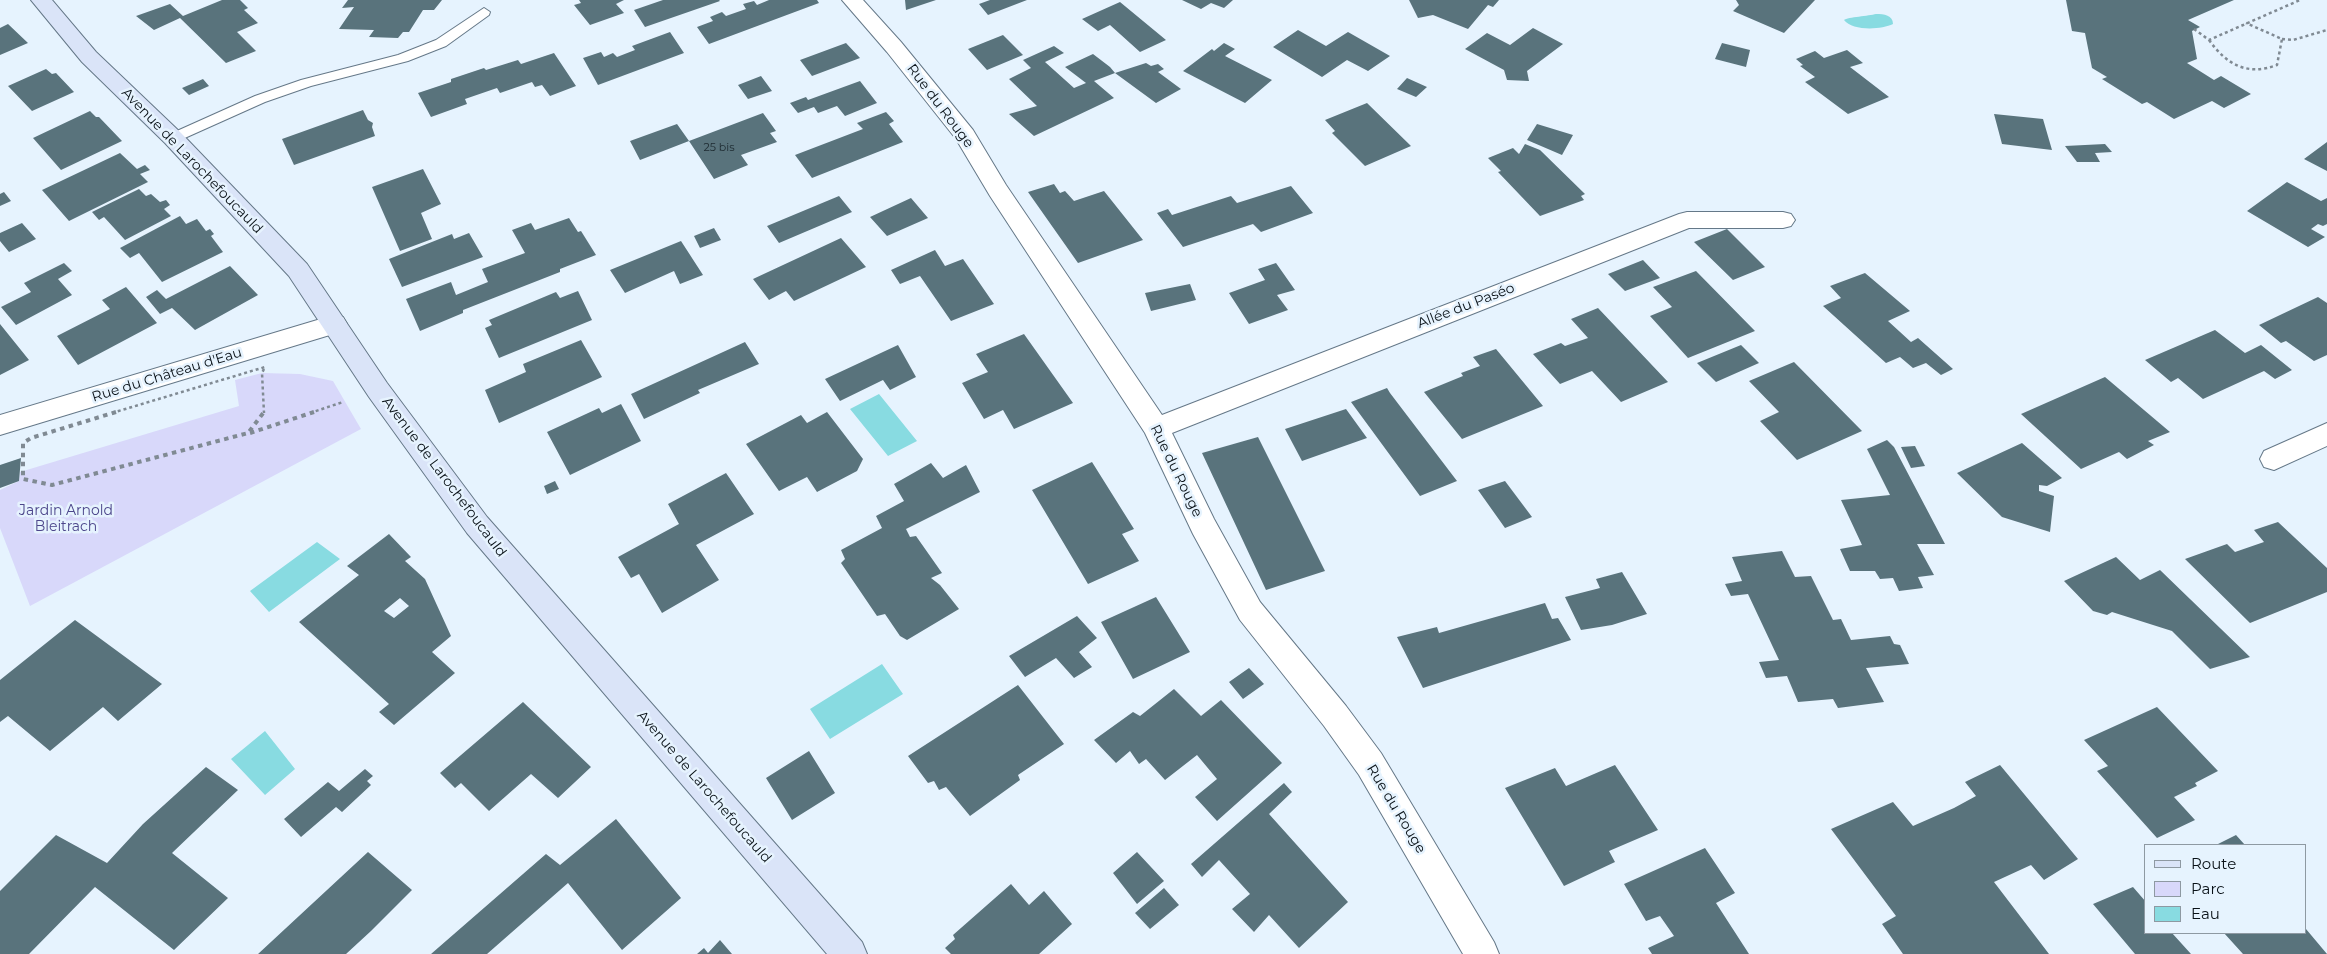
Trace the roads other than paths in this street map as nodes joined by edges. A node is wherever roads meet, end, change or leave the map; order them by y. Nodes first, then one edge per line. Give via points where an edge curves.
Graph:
1 (41, 0) edge
2 (852, 0) edge
3 (484, 12) dead end
4 (173, 138) junction
5 (1783, 220) dead end
6 (334, 324) junction
7 (0, 425) edge
8 (1156, 428) junction
9 (2327, 434) edge
10 (2274, 459) dead end
11 (850, 954) edge
12 (1482, 954) edge

1 - 4 main road, Avenue de Larochefoucauld via 89,57
2 - 8 street, Rue du Rouge via 965,136
3 - 4 lane via 441,43 403,58 306,83 260,99
4 - 6 main road, Avenue de Larochefoucauld via 298,270
5 - 8 street, Allée du Paséo via 1687,220
6 - 7 street, Rue du Château d'Eau
6 - 11 main road, Avenue de Larochefoucauld via 477,525
8 - 12 street, Rue du Rouge via 1202,526 1250,611 1370,764
9 - 10 street

